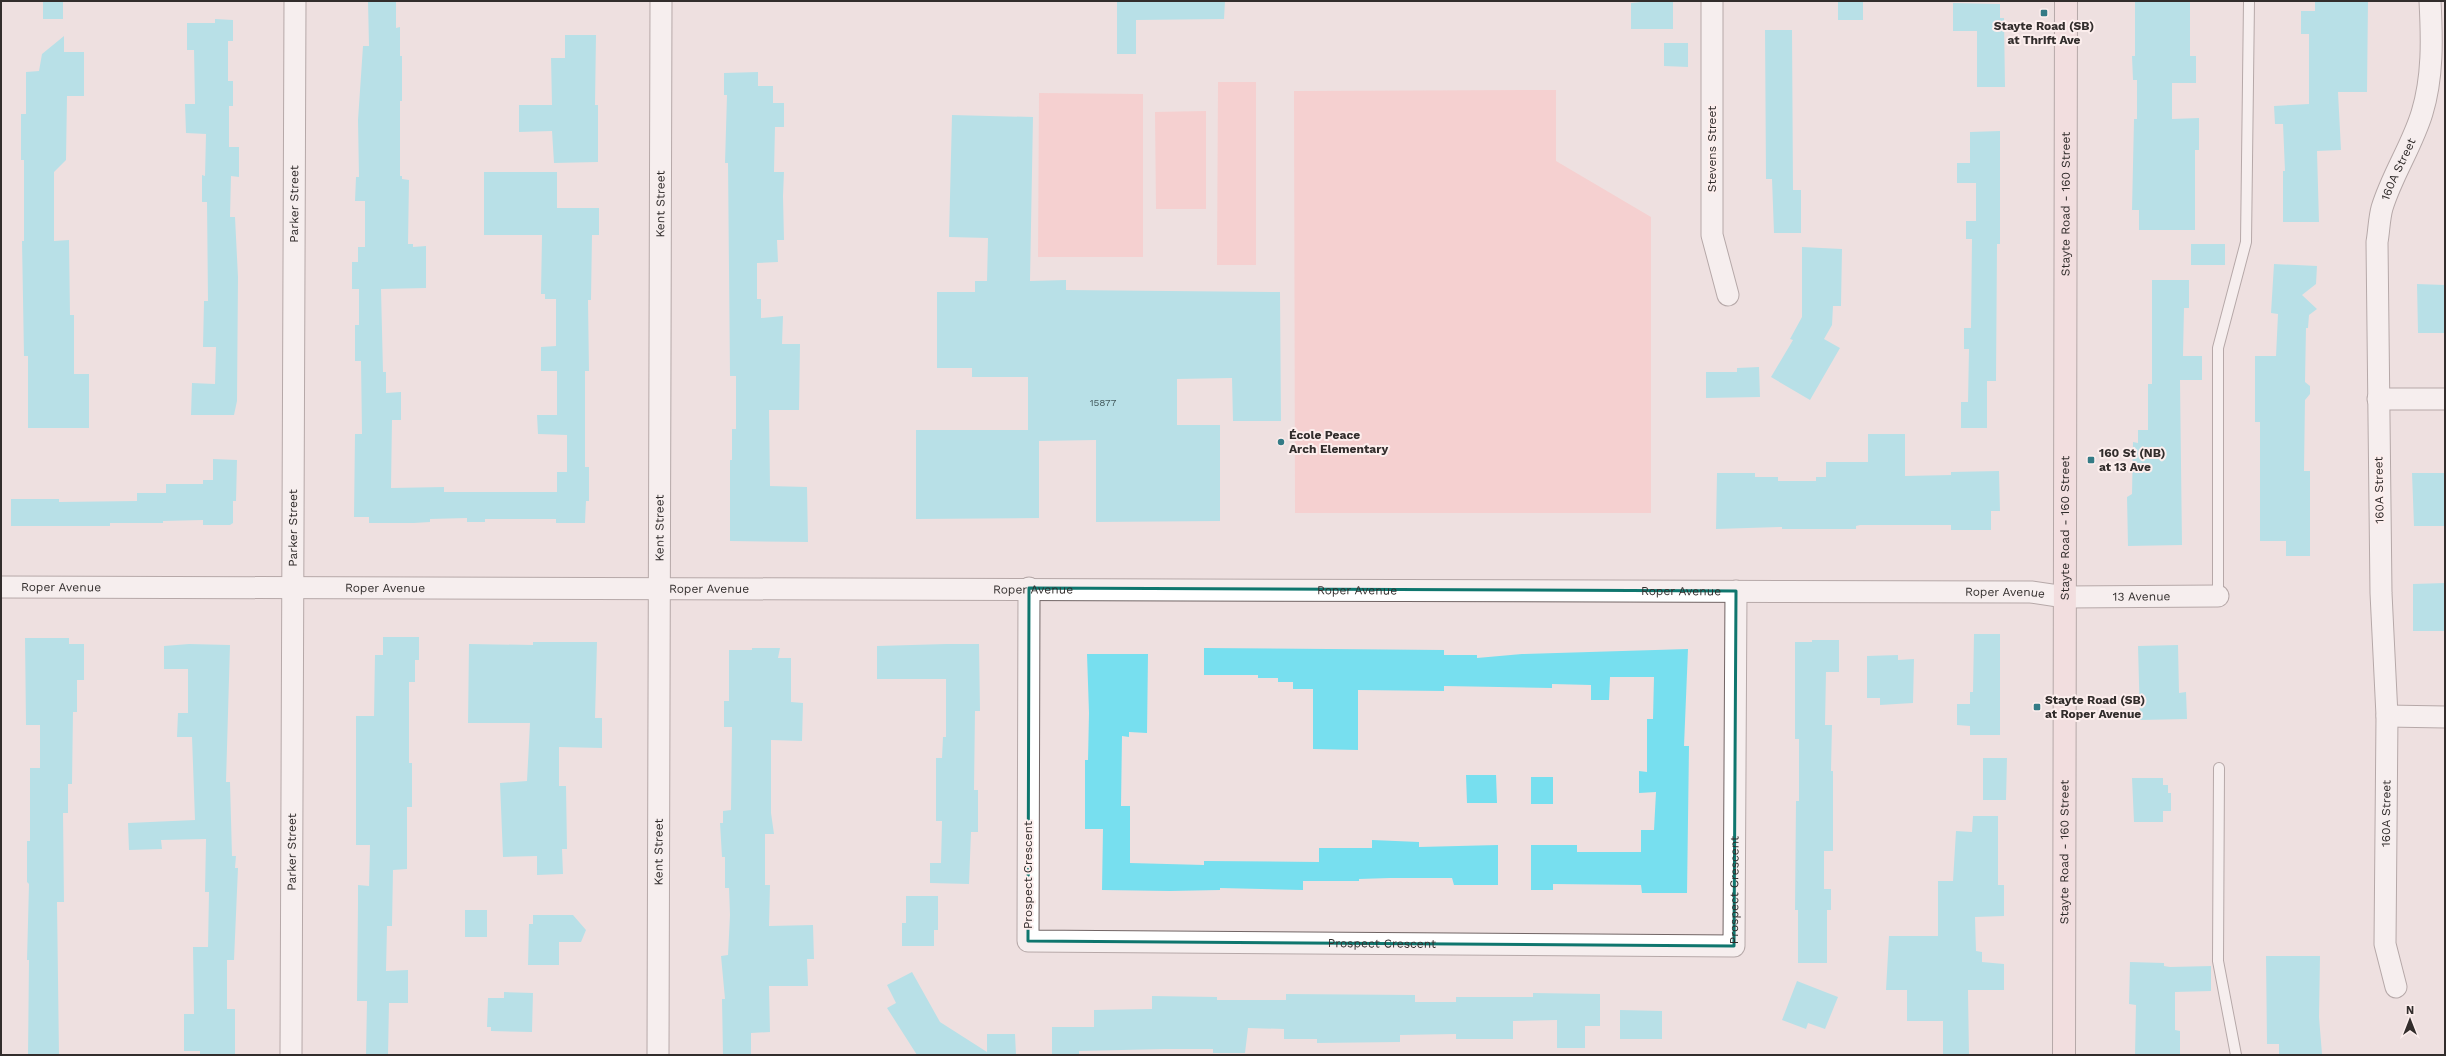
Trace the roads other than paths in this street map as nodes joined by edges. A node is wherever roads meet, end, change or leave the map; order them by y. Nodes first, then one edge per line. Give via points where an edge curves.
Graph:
1 (295, 1) edge
2 (661, 1) edge
3 (1712, 1) edge
4 (2066, 1) edge
5 (2249, 1) edge
6 (2430, 1) edge
7 (1728, 295) dead end
8 (2378, 399) junction
9 (2445, 400) edge
10 (1, 587) edge
11 (292, 588) junction
12 (1029, 588) junction
13 (660, 589) junction
14 (1736, 591) junction
15 (2218, 596) joint
16 (2065, 597) junction
17 (2388, 716) junction
18 (2445, 718) edge
19 (2219, 768) dead end
20 (2396, 987) dead end
21 (291, 1055) edge
22 (658, 1055) edge
23 (2064, 1055) edge
24 (2236, 1055) edge

1 - 11 street, Parker Street
2 - 13 street, Kent Street
3 - 7 street, Stevens Street via 1712,235
4 - 16 main road, Stayte Road - 160 Street
5 - 15 lane via 2246,242 2218,348
6 - 8 street, 160A Street via 2432,40 2423,112 2411,146 2382,209 2378,235
8 - 9 street
8 - 17 street, 160A Street via 2381,593
10 - 11 street, Roper Avenue
11 - 13 street, Roper Avenue
11 - 21 street, Parker Street
12 - 13 street, Roper Avenue
12 - 14 street, Roper Avenue
12 - 14 street, Prospect Crescent via 1028,941 1734,946
13 - 22 street, Kent Street
14 - 16 street, Roper Avenue via 2031,592
15 - 16 street, 13 Avenue
16 - 23 main road, Stayte Road - 160 Street
17 - 18 street
17 - 20 street, 160A Street via 2385,944
19 - 24 lane via 2218,961

